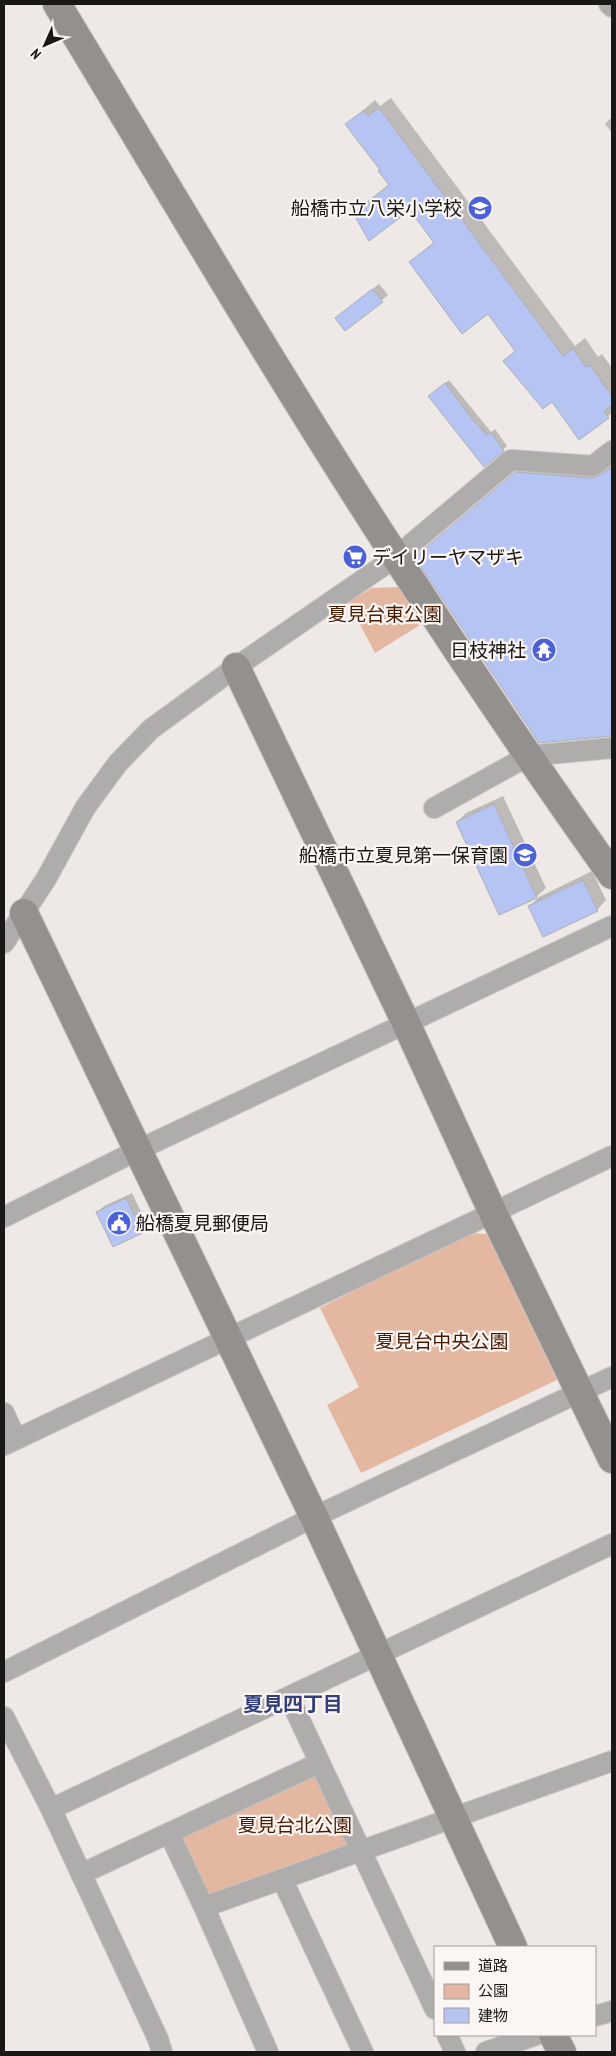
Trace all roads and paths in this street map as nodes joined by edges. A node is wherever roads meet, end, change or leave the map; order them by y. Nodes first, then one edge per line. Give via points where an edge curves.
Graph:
1 (57, 4) edge
2 (609, 4) edge
3 (612, 7) edge
4 (612, 451) edge
5 (396, 557) junction
6 (236, 667) junction
7 (612, 748) edge
8 (528, 756) junction
9 (434, 808) dead end
10 (612, 875) edge
11 (24, 913) junction
12 (612, 926) edge
13 (4, 942) edge
14 (406, 1023) junction
15 (138, 1150) junction
16 (612, 1156) edge
17 (492, 1213) junction
18 (4, 1217) edge
19 (229, 1338) junction
20 (612, 1365) edge
21 (612, 1377) edge
22 (578, 1388) junction
23 (4, 1413) edge
24 (10, 1442) edge
25 (612, 1459) edge
26 (312, 1513) junction
27 (612, 1544) edge
28 (378, 1654) junction
29 (4, 1659) edge
30 (4, 1672) edge
31 (288, 1697) junction
32 (4, 1717) edge
33 (612, 1761) edge
34 (319, 1763) junction
35 (51, 1809) junction
36 (454, 1818) junction
37 (169, 1833) junction
38 (360, 1851) junction
39 (81, 1874) junction
40 (282, 1879) junction
41 (204, 1907) junction
42 (513, 1946) edge
43 (434, 2007) edge
44 (612, 2011) edge
45 (596, 2016) edge
46 (447, 2036) edge
47 (533, 2036) edge
48 (554, 2036) edge
49 (162, 2052) edge
50 (268, 2052) edge
51 (363, 2052) edge
52 (455, 2052) edge
53 (486, 2052) edge
54 (562, 2052) edge

1 - 5 street via 262,344
2 - 3 street
4 - 5 street via 593,466 510,460
5 - 6 street
5 - 8 street
6 - 11 street via 151,729 118,764 86,808
6 - 14 street
7 - 8 street
8 - 9 street
8 - 10 street
11 - 13 street
11 - 15 street
12 - 14 street
14 - 15 street
14 - 17 street
15 - 18 street
15 - 19 street
16 - 17 street
17 - 19 street
17 - 22 street
19 - 24 street
19 - 26 street
20 - 22 street
21 - 22 street
22 - 25 street
22 - 26 street
23 - 24 street
26 - 28 street
26 - 29 street
26 - 30 street
27 - 28 street
28 - 31 street
28 - 36 street
31 - 34 street
31 - 35 street
32 - 35 street
33 - 36 street
34 - 37 street
34 - 38 street
35 - 39 street
36 - 38 street
36 - 42 street
37 - 39 street
37 - 41 street
38 - 40 street
38 - 43 street
39 - 49 street
40 - 41 street
40 - 51 street
41 - 50 street
44 - 45 street
46 - 52 street
47 - 53 street
48 - 54 street

